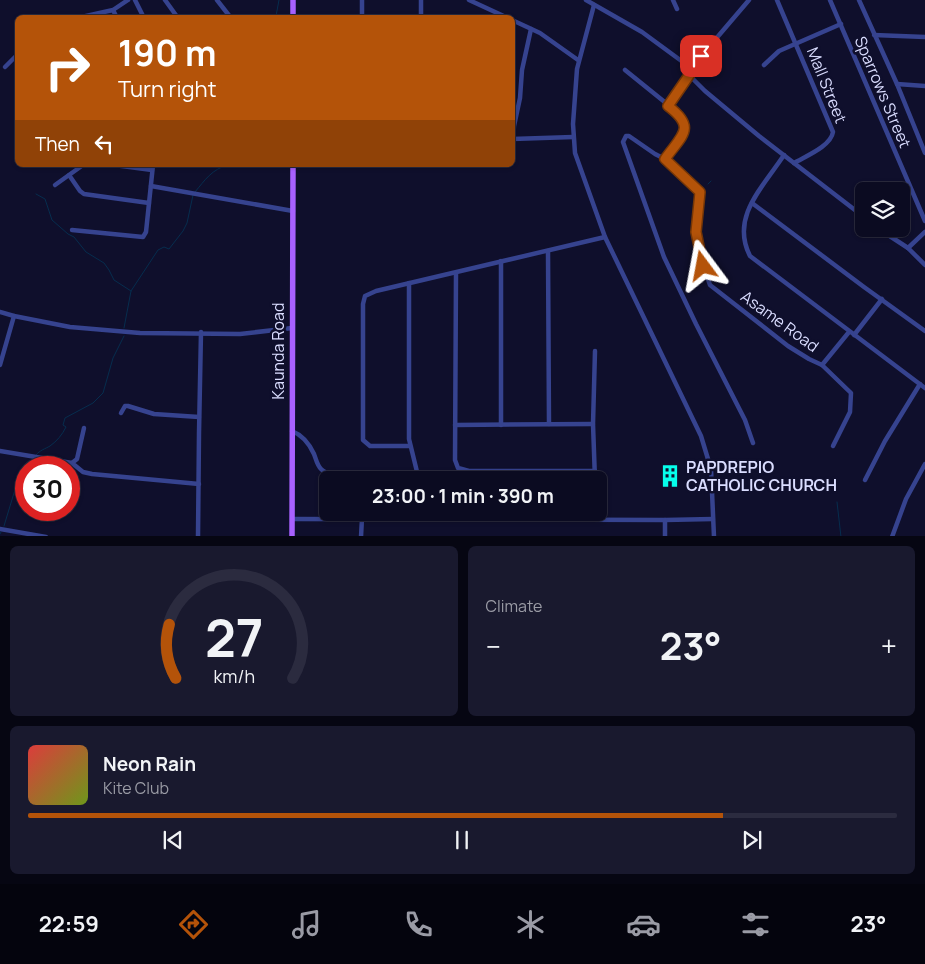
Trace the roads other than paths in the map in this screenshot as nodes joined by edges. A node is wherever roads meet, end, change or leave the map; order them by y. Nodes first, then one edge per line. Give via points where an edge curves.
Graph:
1 (128, 0) edge
2 (135, 0) edge
3 (165, 0) edge
4 (217, 0) edge
5 (293, 0) edge
6 (362, 0) edge
7 (421, 0) edge
8 (469, 0) edge
9 (586, 0) edge
10 (673, 0) edge
11 (749, 0) edge
12 (777, 0) edge
13 (830, 0) edge
14 (859, 0) edge
15 (594, 5) junction
16 (113, 10) junction
17 (677, 10) dead end
18 (90, 15) edge
19 (116, 15) edge
20 (142, 15) edge
21 (176, 15) edge
22 (229, 15) edge
23 (293, 15) edge
24 (362, 15) edge
25 (421, 15) edge
26 (502, 15) edge
27 (515, 21) edge
28 (840, 24) junction
29 (531, 28) junction
30 (874, 35) junction
31 (925, 37) edge
32 (797, 44) junction
33 (15, 57) edge
34 (578, 60) junction
35 (764, 64) dead end
36 (5, 67) dead end
37 (691, 68) junction
38 (625, 70) dead end
39 (690, 74) junction
40 (897, 84) junction
41 (925, 86) edge
42 (668, 106) junction
43 (515, 121) edge
44 (573, 137) junction
45 (919, 138) junction
46 (925, 138) edge
47 (515, 139) edge
48 (925, 154) edge
49 (784, 155) junction
50 (665, 159) junction
51 (794, 162) junction
52 (80, 167) edge
53 (139, 167) edge
54 (293, 167) edge
55 (152, 168) edge
56 (69, 175) junction
57 (55, 185) dead end
58 (151, 186) junction
59 (149, 203) junction
60 (752, 203) junction
61 (855, 210) edge
62 (293, 211) junction
63 (925, 222) edge
64 (72, 230) dead end
65 (925, 232) edge
66 (605, 237) junction
67 (891, 237) edge
68 (908, 248) junction
69 (548, 251) junction
70 (501, 261) junction
71 (925, 265) edge
72 (456, 273) junction
73 (410, 284) junction
74 (882, 299) junction
75 (0, 312) edge
76 (14, 316) junction
77 (292, 328) junction
78 (925, 331) edge
79 (201, 332) junction
80 (852, 334) junction
81 (2, 348) edge
82 (595, 351) dead end
83 (0, 365) edge
84 (822, 365) junction
85 (920, 384) junction
86 (925, 388) edge
87 (121, 413) dead end
88 (199, 417) junction
89 (549, 424) junction
90 (593, 424) junction
91 (455, 425) junction
92 (501, 425) junction
93 (84, 428) dead end
94 (292, 431) junction
95 (753, 443) dead end
96 (410, 446) junction
97 (833, 446) dead end
98 (0, 451) edge
99 (30, 456) edge
100 (79, 456) edge
101 (925, 464) edge
102 (80, 470) edge
103 (325, 471) edge
104 (417, 471) edge
105 (463, 471) edge
106 (595, 471) edge
107 (865, 480) dead end
108 (199, 484) junction
109 (319, 517) edge
110 (292, 519) junction
111 (607, 519) edge
112 (713, 519) junction
113 (665, 520) junction
114 (362, 521) edge
115 (0, 529) edge
116 (46, 536) edge
117 (198, 536) edge
118 (292, 536) edge
119 (361, 536) edge
120 (665, 536) edge
121 (714, 536) edge
122 (892, 536) edge

1 - 16 street
2 - 20 street
3 - 21 street
4 - 22 street
5 - 23 main road
6 - 24 street
7 - 25 street
8 - 26 street
9 - 15 street
10 - 17 street
11 - 37 street
12 - 32 street, Mall Street
13 - 28 street, Sparrows Street
14 - 30 street
15 - 34 street
15 - 37 street via 642,32
16 - 18 street
16 - 19 street
27 - 29 street
28 - 32 street
28 - 63 street, Sparrows Street
29 - 34 street
29 - 43 street
30 - 31 street
30 - 40 street
32 - 35 street via 779,51
32 - 51 street, Mall Street via 833,135 828,143
33 - 36 street
34 - 44 street
37 - 39 street
38 - 42 street
39 - 42 street
39 - 49 street
40 - 41 street
40 - 45 street
42 - 50 street via 680,116 686,128
44 - 47 street
44 - 66 street via 580,168
45 - 46 street
45 - 48 street
49 - 51 street
49 - 60 street
50 - 84 street, Asame Road via 700,192 696,232 710,285 788,346
50 - 95 street via 632,137 624,139 664,257 745,420
51 - 61 street
52 - 56 street
53 - 55 street
54 - 62 main road, Kaunda Road
55 - 58 street
56 - 57 street
56 - 59 street via 84,194
58 - 59 street
58 - 62 street
59 - 64 street via 143,237
60 - 74 street
60 - 80 street via 746,213 743,230 750,256
62 - 77 main road, Kaunda Road
65 - 68 street
66 - 69 street
66 - 112 street via 701,436 711,469
67 - 68 street
68 - 71 street
69 - 70 street
69 - 89 street
70 - 72 street
70 - 92 street
72 - 73 street
72 - 91 street
73 - 96 street
73 - 96 street via 376,291 364,299 362,372 363,440 370,446
74 - 78 street
74 - 80 street, Asame Road
75 - 76 street
76 - 79 street via 70,327 140,333
76 - 81 street
77 - 79 street via 240,334
77 - 94 main road, Kaunda Road
79 - 88 street
80 - 84 street, Asame Road
80 - 85 street
81 - 83 street
82 - 90 street
84 - 97 street via 850,393 850,412
85 - 86 street
85 - 107 street
87 - 88 street via 128,406 145,412
88 - 108 street
89 - 90 street
89 - 92 street
90 - 106 street
91 - 92 street
91 - 105 street via 455,465
93 - 100 street
94 - 103 street via 305,440
94 - 110 main road, Kaunda Road
96 - 104 street
98 - 99 street
101 - 122 street via 906,499
102 - 108 street via 92,474
108 - 117 street
109 - 110 street
110 - 118 main road, Kaunda Road
111 - 113 street
112 - 113 street
112 - 121 street
113 - 120 street
114 - 119 street
115 - 116 street

